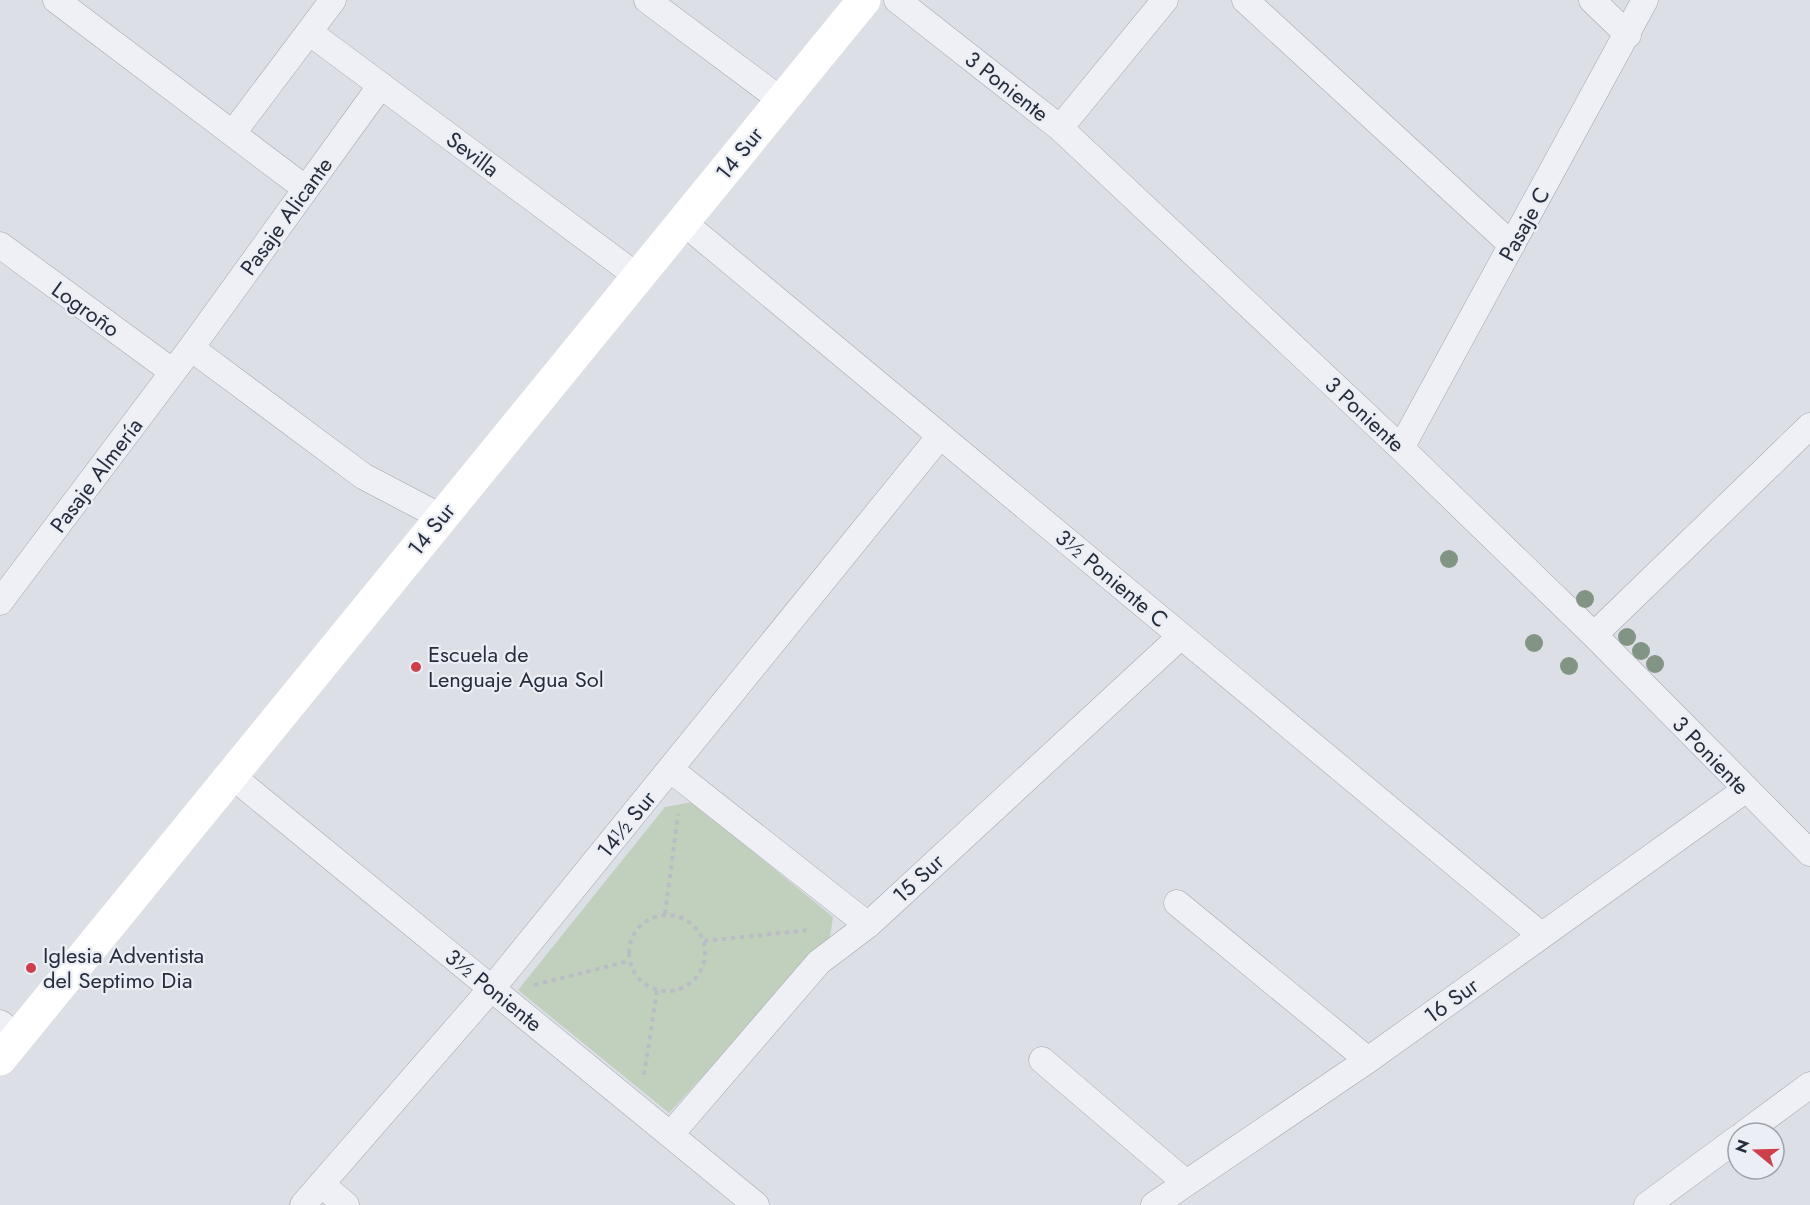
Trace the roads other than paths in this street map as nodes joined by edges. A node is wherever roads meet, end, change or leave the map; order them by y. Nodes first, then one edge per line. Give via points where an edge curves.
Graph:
1 (56, 0) edge
2 (333, 0) edge
3 (647, 0) edge
4 (864, 0) edge
5 (897, 0) edge
6 (1166, 0) edge
7 (1245, 0) edge
8 (1592, 0) edge
9 (1645, 0) edge
10 (309, 32) junction
11 (1628, 35) junction
12 (381, 86) junction
13 (781, 100) junction
14 (1060, 128) junction
15 (233, 133) junction
16 (306, 189) junction
17 (683, 222) junction
18 (0, 245) edge
19 (1512, 245) junction
20 (637, 276) junction
21 (191, 348) junction
22 (173, 372) junction
23 (1810, 426) edge
24 (940, 436) junction
25 (1401, 448) junction
26 (441, 517) junction
27 (4, 589) edge
28 (1181, 636) junction
29 (1594, 636) junction
30 (671, 770) junction
31 (232, 776) junction
32 (1746, 790) junction
33 (1810, 853) edge
34 (1177, 903) dead end
35 (868, 925) junction
36 (1541, 934) junction
37 (497, 982) junction
38 (6, 1040) edge
39 (1042, 1060) dead end
40 (1368, 1060) junction
41 (1810, 1085) edge
42 (1761, 1121) edge
43 (671, 1134) junction
44 (1726, 1147) edge
45 (1185, 1182) junction
46 (321, 1184) junction
47 (303, 1205) edge
48 (346, 1205) edge
49 (756, 1205) edge
50 (1154, 1205) edge
51 (1647, 1205) edge

1 - 15 street
2 - 10 street
3 - 13 street
4 - 13 street, 14 Sur
5 - 14 street, 3 Poniente
6 - 14 street
7 - 19 street
8 - 11 street
9 - 11 street, Pasaje C
10 - 12 street, Sevilla
10 - 15 street
11 - 19 street, Pasaje C
12 - 16 street, Pasaje Alicante
12 - 20 street, Sevilla
13 - 17 street, 14 Sur
14 - 25 street, 3 Poniente
15 - 16 street
16 - 21 street, Pasaje Alicante
17 - 20 street, 14 Sur
17 - 24 street, 3½ Poniente C
18 - 22 street, Logroño
19 - 25 street, Pasaje C
20 - 26 street, 14 Sur
21 - 22 street, Pasaje Almería
21 - 26 street via 363,476
22 - 27 street, Pasaje Almería
23 - 29 street
24 - 28 street, 3½ Poniente C
24 - 30 street, 14½ Sur
25 - 29 street, 3 Poniente
26 - 31 street, 14 Sur
28 - 35 street, 15 Sur
28 - 36 street, 3½ Poniente C
29 - 32 street, 3 Poniente
30 - 35 street
30 - 37 street, 14½ Sur
31 - 37 street, 3½ Poniente
31 - 38 street, 14 Sur
32 - 33 street, 3 Poniente
32 - 36 street, 16 Sur
34 - 40 street
35 - 43 street, 15 Sur via 819,962
36 - 40 street, 16 Sur
37 - 43 street, 3½ Poniente
37 - 46 street, 14½ Sur
39 - 45 street
40 - 45 street, 16 Sur
41 - 42 street
43 - 49 street, 3½ Poniente
44 - 51 street
45 - 50 street, 16 Sur
46 - 47 street, 14½ Sur
46 - 48 street

